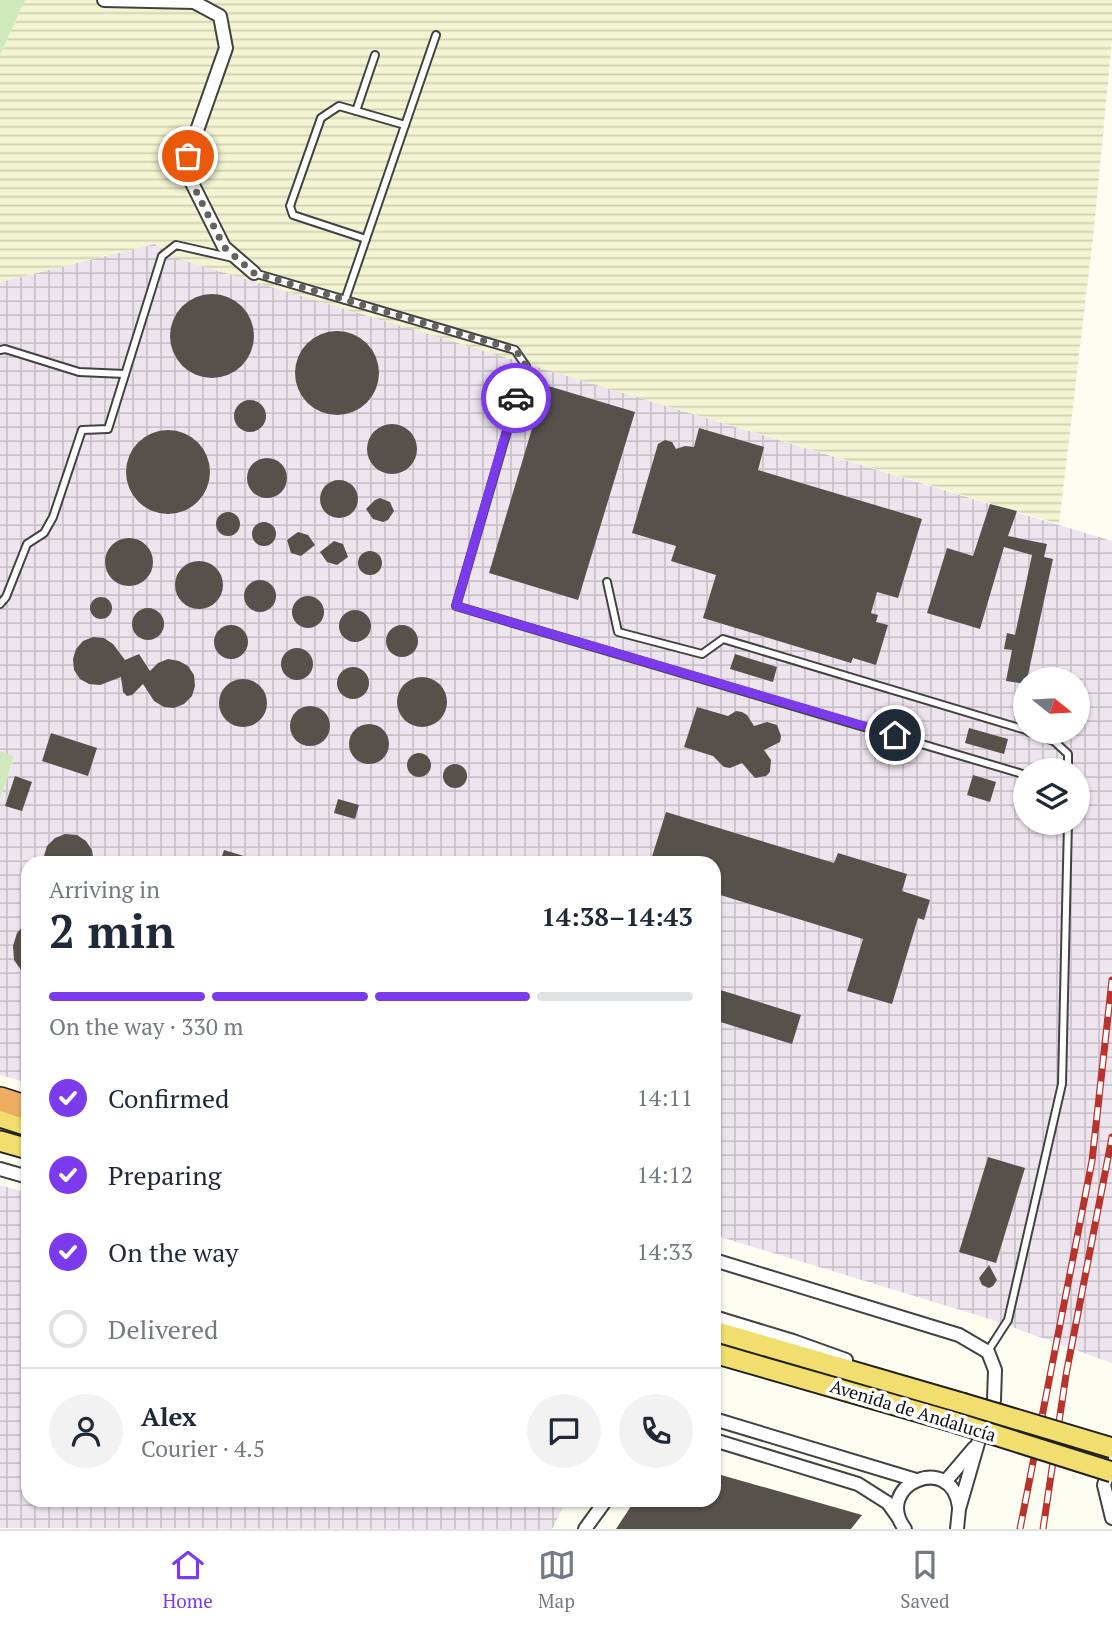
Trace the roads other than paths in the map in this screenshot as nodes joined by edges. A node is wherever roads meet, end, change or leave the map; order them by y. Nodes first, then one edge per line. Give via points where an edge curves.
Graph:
1 (104, 0) edge
2 (436, 36) dead end
3 (375, 55) dead end
4 (356, 111) junction
5 (405, 125) junction
6 (366, 239) junction
7 (239, 260) junction
8 (254, 273) joint
9 (345, 300) junction
10 (0, 350) edge
11 (125, 373) junction
12 (607, 582) dead end
13 (0, 604) edge
14 (1013, 727) edge
15 (1057, 744) edge
16 (1069, 758) edge
17 (1013, 771) edge
18 (1068, 835) edge
19 (0, 1100) edge
20 (21, 1107) edge
21 (0, 1118) edge
22 (21, 1124) edge
23 (0, 1141) edge
24 (21, 1147) edge
25 (0, 1169) edge
26 (21, 1175) edge
27 (721, 1262) edge
28 (721, 1319) edge
29 (721, 1333) edge
30 (988, 1352) junction
31 (721, 1356) edge
32 (962, 1403) junction
33 (721, 1421) edge
34 (721, 1442) edge
35 (978, 1443) junction
36 (1112, 1448) edge
37 (1112, 1459) edge
38 (1112, 1472) edge
39 (916, 1480) junction
40 (945, 1482) junction
41 (601, 1507) edge
42 (898, 1517) junction
43 (1112, 1518) edge
44 (956, 1522) edge
45 (585, 1529) edge
46 (905, 1529) edge

1 - 7 street via 194,2 220,16 226,48 188,156 191,181 224,247
2 - 5 lane
3 - 4 lane
4 - 5 lane
4 - 6 lane via 339,106 321,118 290,206 293,215 303,220
5 - 6 lane
6 - 9 lane
7 - 8 street
7 - 11 lane via 176,245 162,256
8 - 9 lane
9 - 17 lane via 516,350 526,366 456,606
10 - 11 lane via 79,372
11 - 13 lane via 108,429 82,430 53,517 44,533 27,544
12 - 14 lane via 618,632 702,654 723,639
15 - 16 lane
18 - 30 lane via 1062,1084 1008,1320
19 - 20 highway
21 - 22 main road
23 - 24 main road
25 - 26 street
27 - 30 street via 959,1335
28 - 32 street
29 - 32 main road, Avenida de Andalucía
30 - 35 street via 995,1370 994,1400
31 - 38 main road, Avenida de Andalucía, bridge
32 - 36 main road, Avenida de Andalucía, bridge
33 - 39 street
34 - 42 street via 858,1484 888,1503
35 - 40 street
35 - 44 street
37 - 43 street via 1104,1485
39 - 40 street
39 - 42 street via 900,1495
40 - 44 street via 958,1499
41 - 45 street
42 - 46 street

